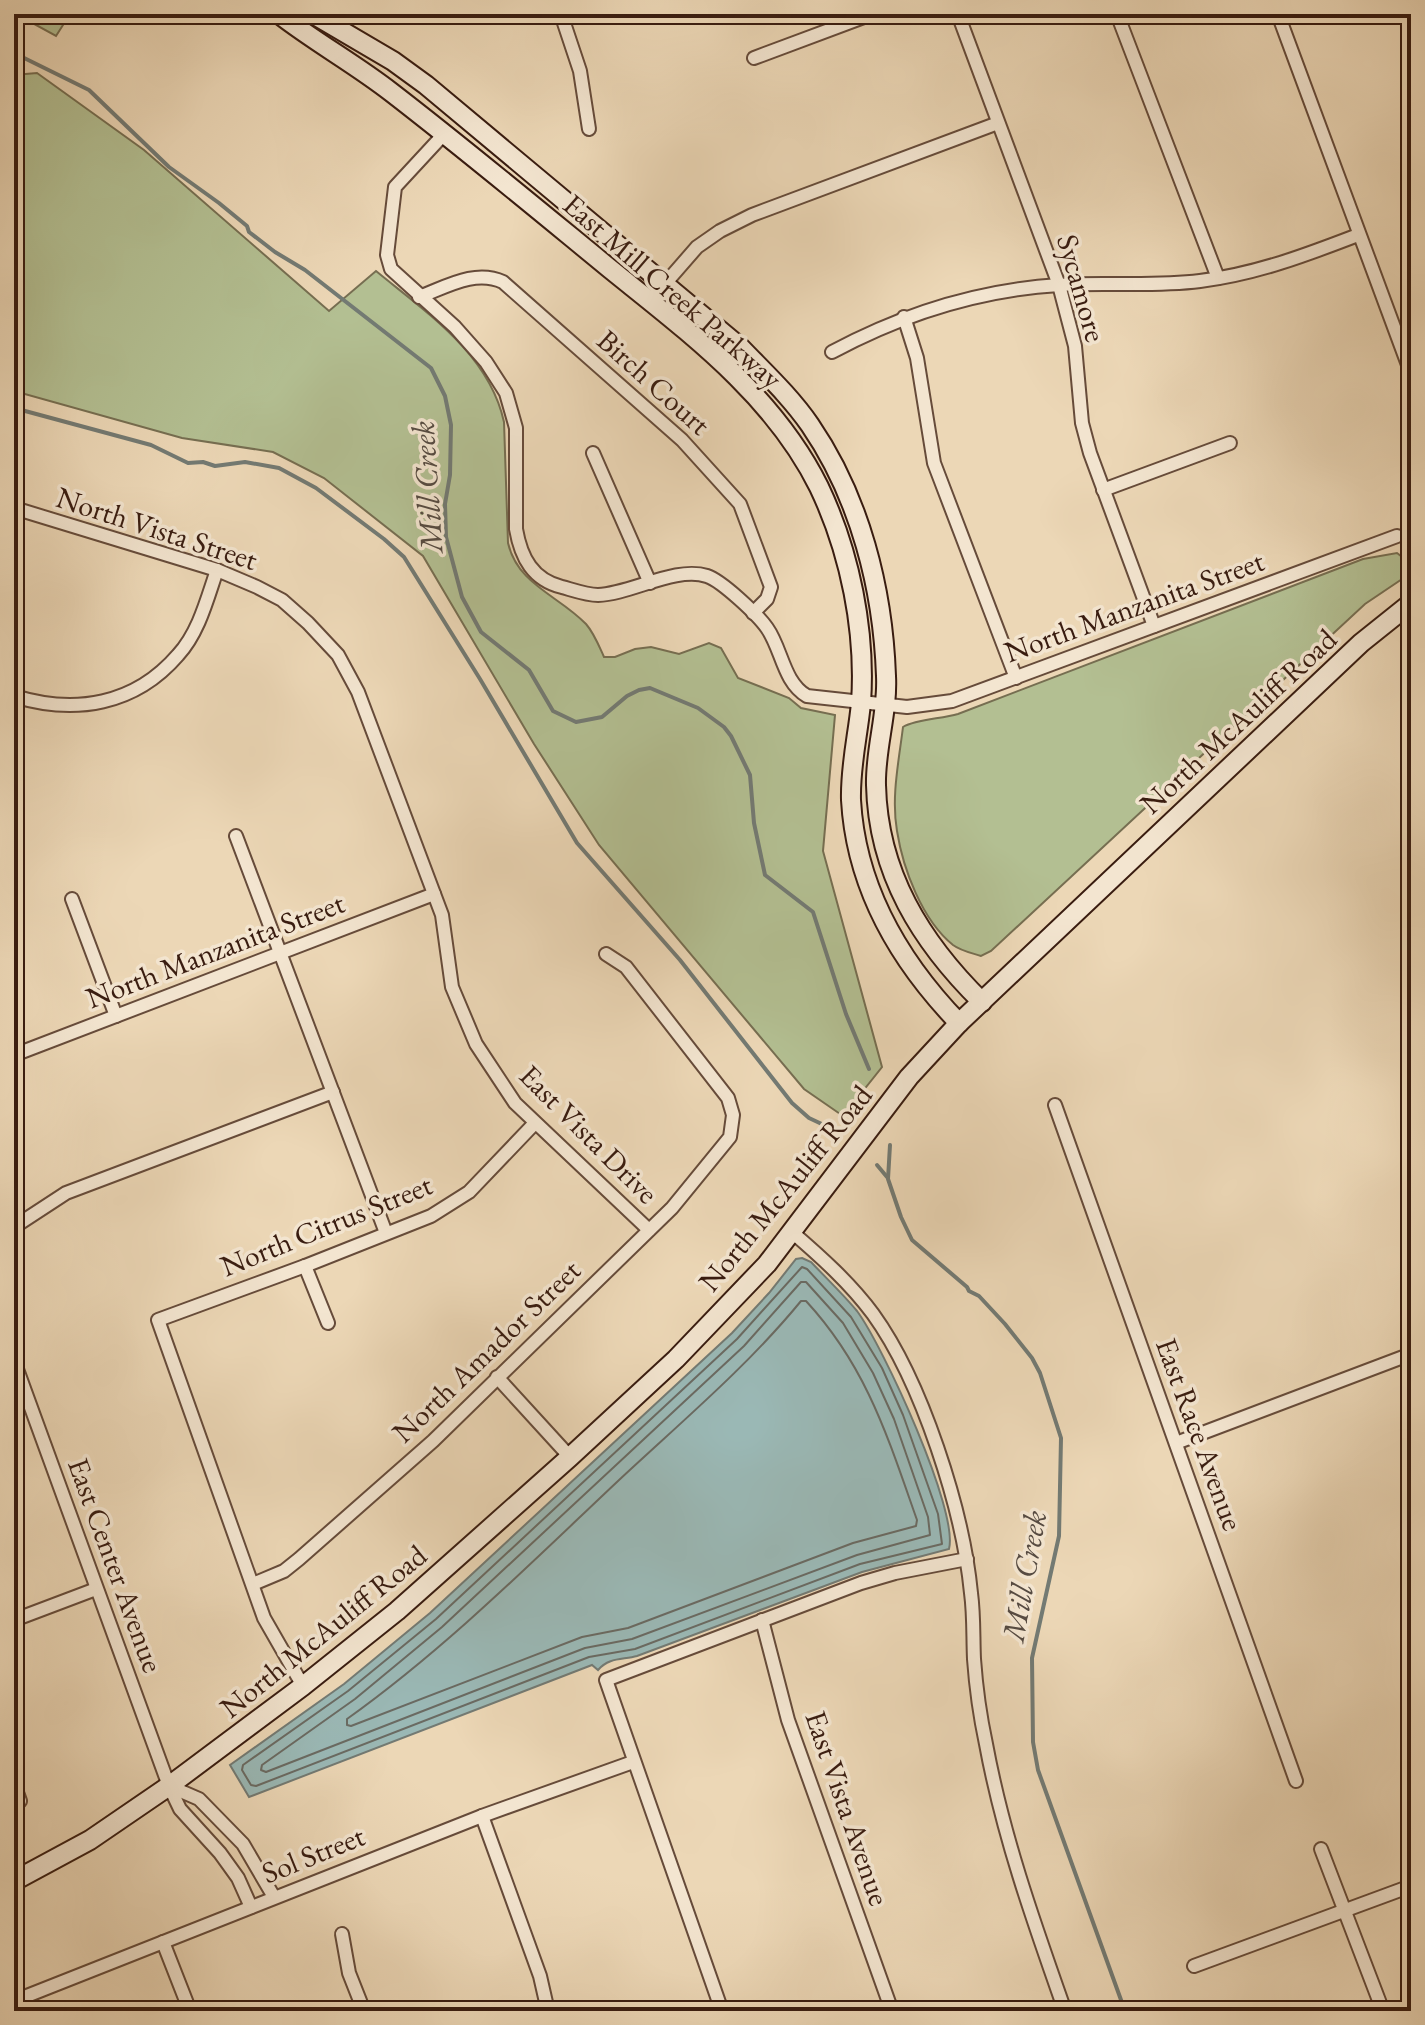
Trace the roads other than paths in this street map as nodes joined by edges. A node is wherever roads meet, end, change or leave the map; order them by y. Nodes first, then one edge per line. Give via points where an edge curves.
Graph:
1 (279, 14) edge
2 (313, 14) edge
3 (561, 14) edge
4 (872, 14) edge
5 (958, 14) edge
6 (1117, 14) edge
7 (1278, 14) edge
8 (754, 58) dead end
9 (998, 123) junction
10 (589, 129) dead end
11 (444, 134) junction
12 (1358, 235) junction
13 (1218, 278) junction
14 (666, 283) junction
15 (1059, 285) junction
16 (419, 297) junction
17 (650, 301) junction
18 (904, 317) junction
19 (832, 352) dead end
20 (1411, 373) edge
21 (1230, 443) dead end
22 (593, 453) dead end
23 (1103, 490) junction
24 (14, 508) edge
25 (1397, 536) dead end
26 (217, 570) junction
27 (650, 583) junction
28 (1411, 603) edge
29 (753, 613) junction
30 (1154, 626) junction
31 (1016, 678) junction
32 (15, 699) edge
33 (861, 703) junction
34 (885, 704) junction
35 (236, 836) dead end
36 (434, 894) junction
37 (72, 899) dead end
38 (280, 952) junction
39 (606, 954) dead end
40 (982, 1002) junction
41 (116, 1016) junction
42 (959, 1023) junction
43 (14, 1055) edge
44 (333, 1092) junction
45 (1055, 1105) dead end
46 (534, 1124) junction
47 (14, 1227) edge
48 (649, 1230) junction
49 (792, 1232) junction
50 (386, 1233) junction
51 (305, 1266) junction
52 (328, 1323) dead end
53 (1411, 1354) edge
54 (14, 1361) edge
55 (497, 1377) junction
56 (1176, 1443) junction
57 (570, 1457) junction
58 (967, 1559) junction
59 (253, 1584) junction
60 (96, 1589) junction
61 (14, 1620) edge
62 (762, 1620) junction
63 (303, 1686) junction
64 (633, 1762) junction
65 (1296, 1781) dead end
66 (14, 1784) edge
67 (169, 1786) junction
68 (20, 1801) dead end
69 (482, 1816) junction
70 (1321, 1849) dead end
71 (14, 1881) edge
72 (1411, 1886) edge
73 (274, 1897) junction
74 (251, 1907) junction
75 (1345, 1911) junction
76 (342, 1934) dead end
77 (163, 1942) junction
78 (1194, 1966) dead end
79 (14, 2001) edge
80 (18, 2011) edge
81 (190, 2011) edge
82 (364, 2011) edge
83 (548, 2011) edge
84 (722, 2011) edge
85 (892, 2011) edge
86 (1065, 2011) edge
87 (1383, 2011) edge

1 - 11 street, East Mill Creek Parkway
2 - 14 street, East Mill Creek Parkway via 426,85
3 - 10 street via 580,71
4 - 8 street
5 - 9 street, Sycamore
6 - 13 street
7 - 12 street
9 - 14 street via 752,215 697,247
9 - 15 street, Sycamore
11 - 16 street, North Manzanita Street via 395,187 387,255 391,269
11 - 17 street, East Mill Creek Parkway
12 - 13 street via 1270,267
12 - 20 street
13 - 15 street via 1157,285
14 - 17 street
14 - 34 street, East Mill Creek Parkway via 782,390 832,461 873,575
15 - 18 street via 976,296
15 - 23 street, Sycamore via 1075,346 1082,423
16 - 27 street, North Manzanita Street via 455,327 506,393 516,428 516,529 530,569 552,584 597,595
16 - 29 street, Birch Court via 475,277 503,282 682,440 740,504 771,587
17 - 33 street, East Mill Creek Parkway via 755,395 781,425 819,488 856,601
18 - 19 street
18 - 31 street via 917,358 934,463
21 - 23 street
22 - 27 street
23 - 30 street, Sycamore
24 - 26 street, North Vista Street
25 - 30 street, North Manzanita Street
26 - 32 street via 201,618 179,654 150,680 111,701 70,707
26 - 36 street, North Vista Street via 282,600 338,655 358,692
27 - 29 street, North Manzanita Street via 707,576
28 - 40 street, North McAuliff Road via 1361,643
29 - 33 street, North Manzanita Street via 768,629 800,692 819,700
30 - 31 street, North Manzanita Street
31 - 34 street, North Manzanita Street via 932,706
33 - 34 street, North Manzanita Street
33 - 42 street, East Mill Creek Parkway via 851,801 863,871 877,909 917,977
34 - 40 street, East Mill Creek Parkway via 875,783 892,870 920,930
35 - 38 street
36 - 38 street, North Manzanita Street
36 - 46 street, East Vista Drive via 447,934 452,987 467,1025 501,1086
37 - 41 street
38 - 41 street, North Manzanita Street
38 - 44 street
39 - 48 street, North Amador Street via 626,967 728,1098 733,1115 730,1137
40 - 42 street, North McAuliff Road
41 - 43 street, North Manzanita Street
42 - 49 street, North McAuliff Road via 909,1077
44 - 47 street via 66,1193
44 - 50 street
45 - 56 street, East Race Avenue
46 - 48 street, East Vista Drive
46 - 50 street, North Citrus Street via 469,1192 431,1216
48 - 55 street, North Amador Street
49 - 57 street, North McAuliff Road via 713,1323
49 - 58 street via 865,1305 906,1372 951,1492
50 - 51 street, North Citrus Street
51 - 52 street
51 - 59 street, North Citrus Street via 158,1320
53 - 56 street
54 - 60 street, East Center Avenue
55 - 57 street
55 - 59 street, North Amador Street via 310,1551 284,1571
56 - 65 street, East Race Avenue
57 - 63 street, North McAuliff Road via 432,1581
58 - 62 street via 895,1573
58 - 86 street via 978,1697 995,1792 1018,1879
59 - 63 street via 264,1618
60 - 61 street
60 - 67 street, East Center Avenue
62 - 64 street via 606,1680
62 - 85 street, East Vista Avenue via 788,1720
63 - 67 street, North McAuliff Road
64 - 69 street, Sol Street
64 - 84 street
66 - 68 street
67 - 71 street, North McAuliff Road via 90,1840
67 - 73 street via 199,1799 243,1844
67 - 74 street, East Center Avenue via 180,1809 238,1878
69 - 73 street, Sol Street
69 - 83 street
70 - 75 street
72 - 75 street
73 - 74 street, Sol Street
74 - 77 street, Sol Street
75 - 78 street
75 - 87 street
76 - 82 street
77 - 79 street, Sol Street
77 - 81 street
79 - 80 street

